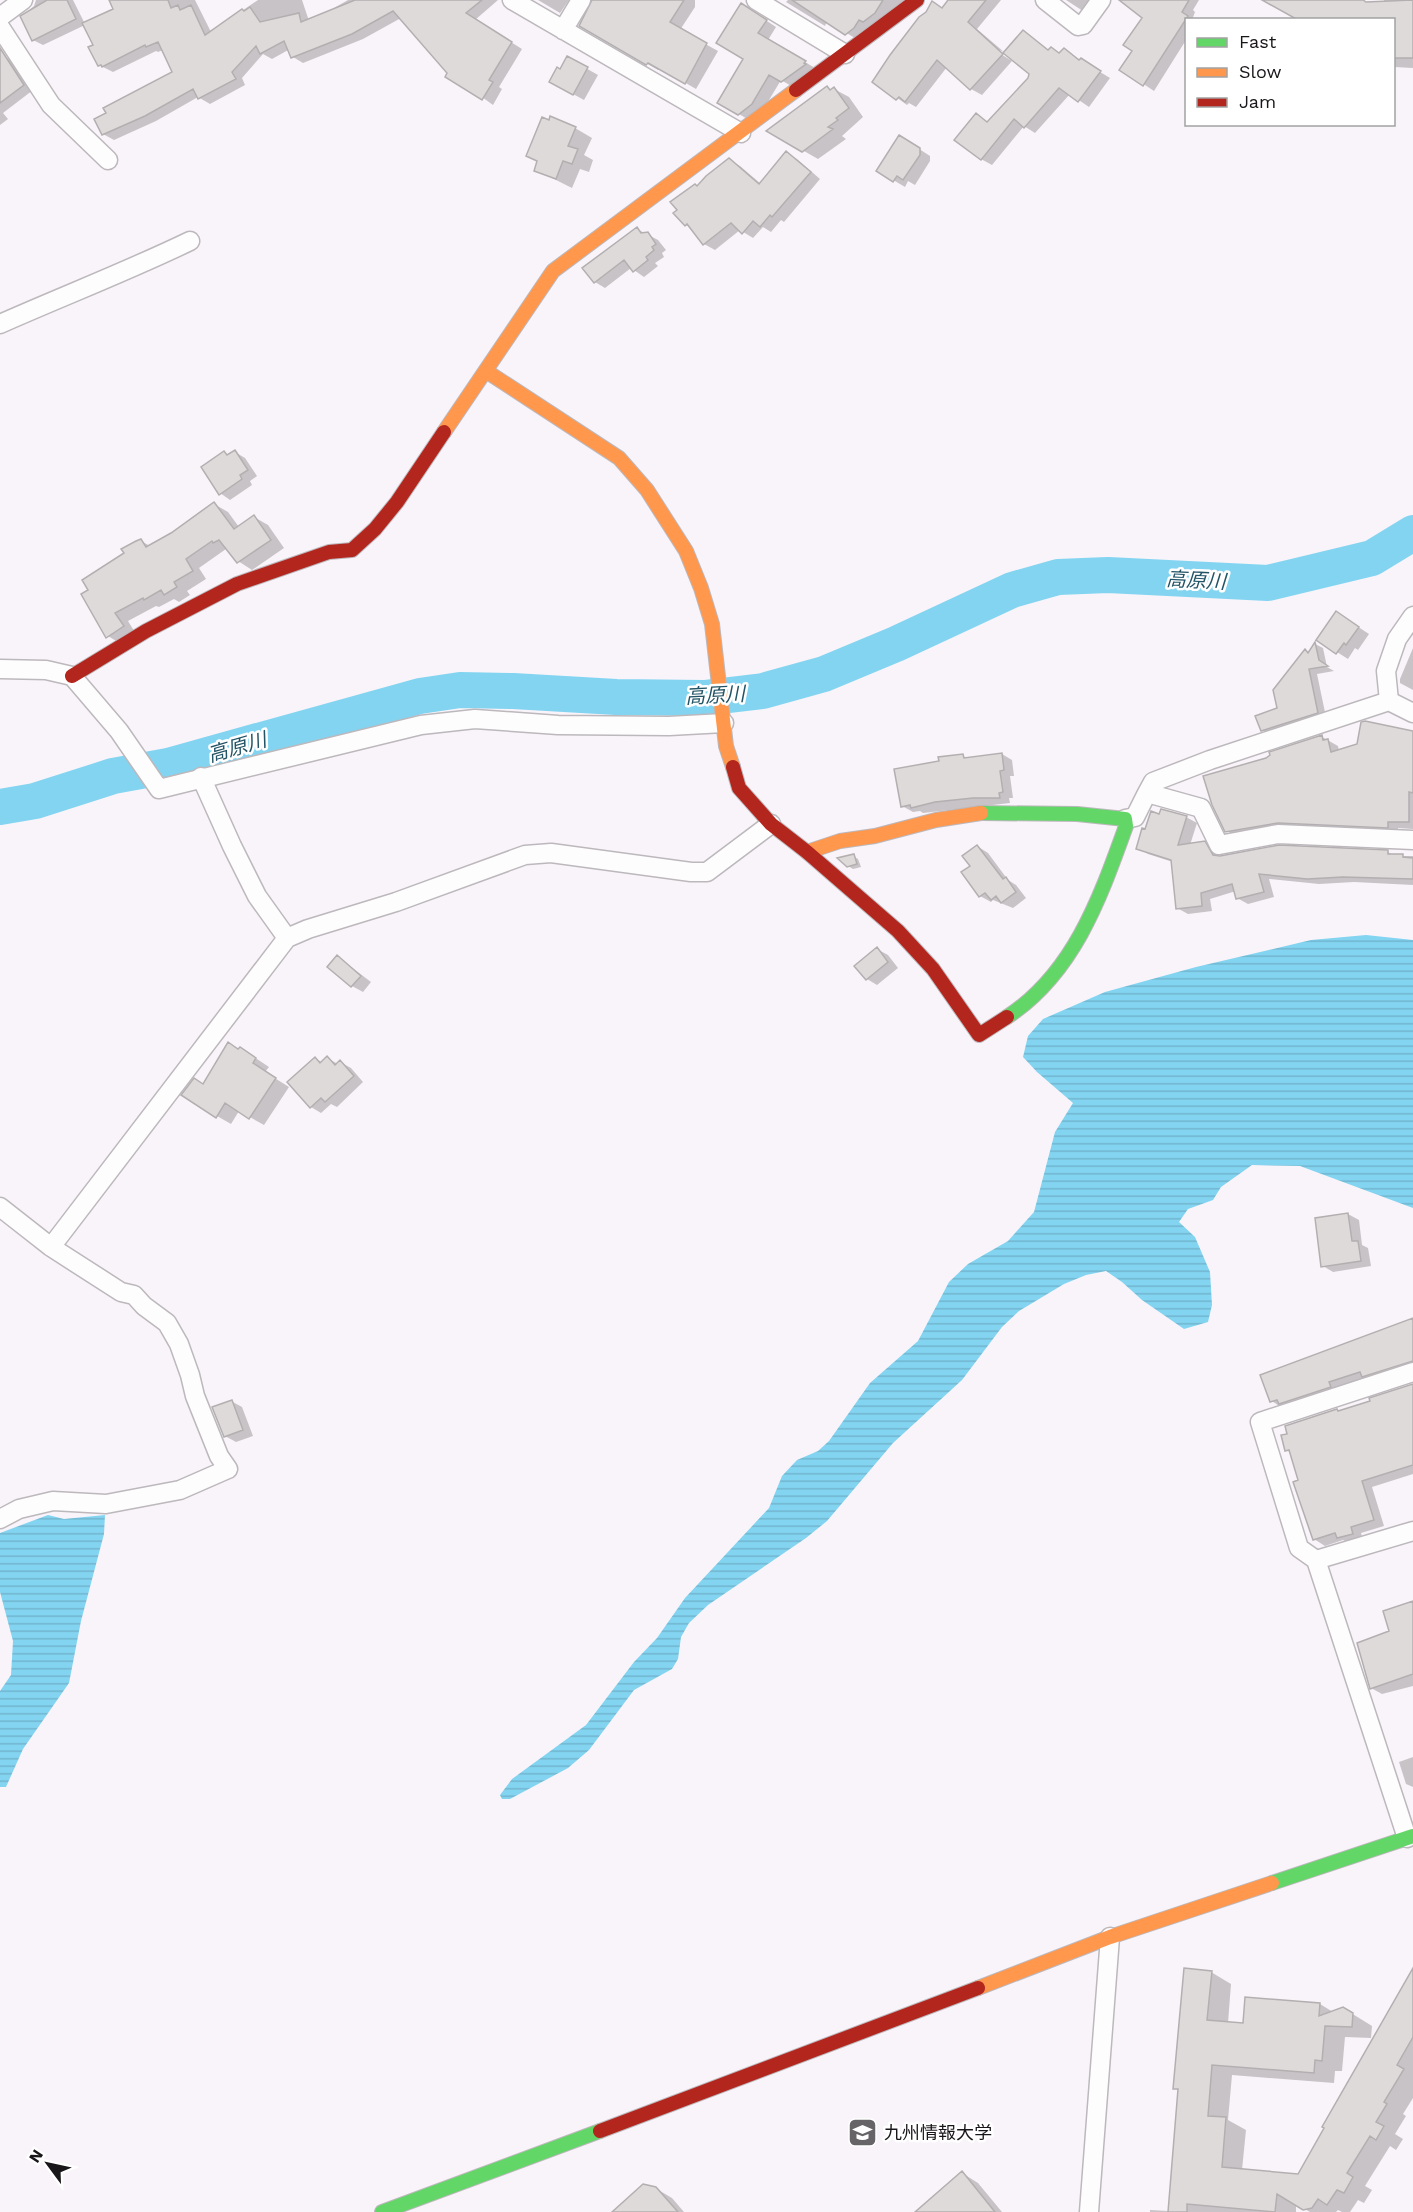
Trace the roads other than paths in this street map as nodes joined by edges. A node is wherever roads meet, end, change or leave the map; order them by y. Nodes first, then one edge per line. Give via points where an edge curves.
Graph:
1 (23, 0) edge
2 (512, 0) edge
3 (581, 0) edge
4 (756, 0) edge
5 (917, 0) edge
6 (1045, 0) edge
7 (1101, 0) edge
8 (0, 17) edge
9 (0, 27) edge
10 (563, 30) junction
11 (845, 54) junction
12 (741, 133) junction
13 (108, 160) dead end
14 (190, 241) dead end
15 (0, 324) edge
16 (486, 371) junction
17 (1413, 616) edge
18 (0, 669) edge
19 (72, 676) junction
20 (1389, 701) junction
21 (1413, 712) edge
22 (724, 723) junction
23 (201, 777) junction
24 (1147, 793) junction
25 (1125, 819) junction
26 (771, 824) junction
27 (1413, 840) edge
28 (807, 852) junction
29 (287, 938) junction
30 (0, 1208) edge
31 (51, 1247) junction
32 (1413, 1372) edge
33 (0, 1519) edge
34 (1413, 1531) edge
35 (1316, 1560) junction
36 (1410, 1837) edge
37 (1110, 1937) junction
38 (382, 2212) edge
39 (1089, 2212) edge

1 - 8 street
2 - 10 street
3 - 10 street
4 - 11 street
5 - 11 street
6 - 7 street via 1078,26 1083,25
9 - 13 street via 51,105
10 - 12 street
11 - 12 street
12 - 16 street via 554,271
14 - 15 street
16 - 19 street via 397,502 352,550 329,552 237,584 146,631
16 - 22 street via 619,458 647,490 686,551 701,588 712,624
17 - 20 street via 1397,639 1386,671
18 - 19 street via 46,670
19 - 23 street via 119,731 159,789
20 - 21 street
20 - 24 street via 1210,760 1153,782
22 - 23 street via 558,725 475,719 421,724
22 - 26 street via 726,746 739,788
23 - 29 street via 257,896
24 - 25 street via 1135,817
24 - 27 street via 1201,808 1219,845 1278,834
25 - 28 street via 983,813 840,841
25 - 28 street via 1126,826 1091,919 1074,950 1031,1000 979,1035 933,969 905,938
26 - 28 street
26 - 29 street via 707,872 551,853 525,855
29 - 31 street
30 - 31 street
31 - 33 street via 121,1292 134,1295 167,1323 179,1344 219,1456 228,1468 180,1490 106,1504 53,1501 19,1509
32 - 35 street via 1260,1422 1299,1548
34 - 35 street
35 - 36 street
36 - 37 street
37 - 38 street
37 - 39 street

